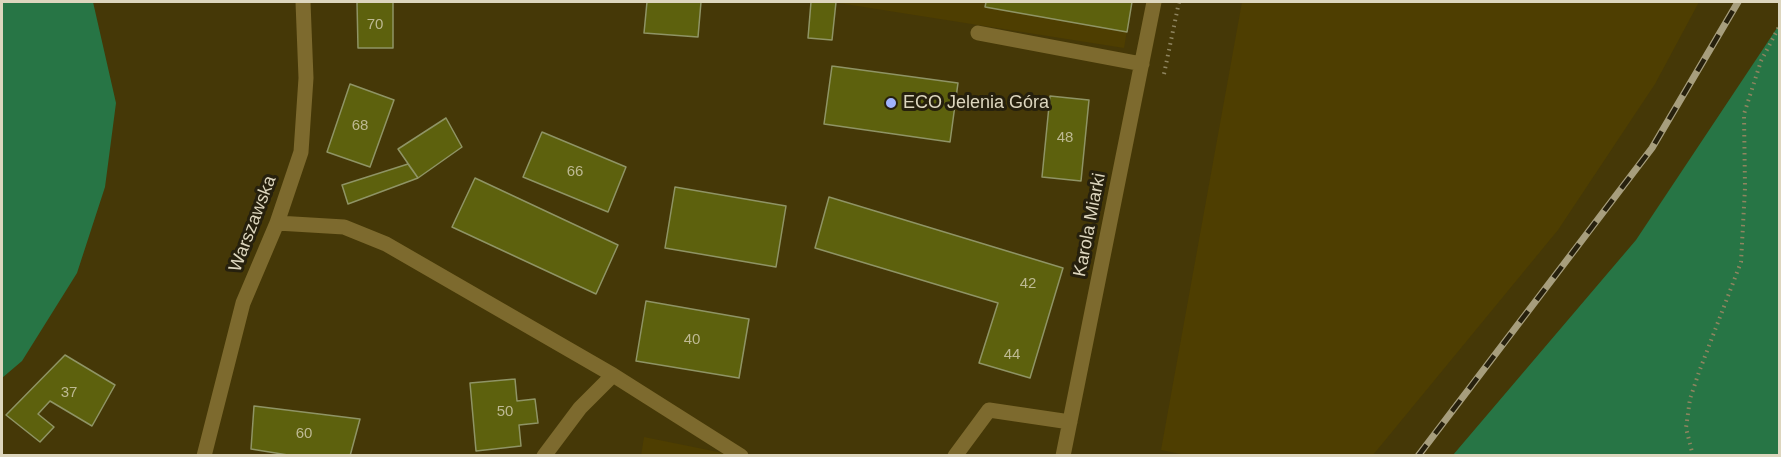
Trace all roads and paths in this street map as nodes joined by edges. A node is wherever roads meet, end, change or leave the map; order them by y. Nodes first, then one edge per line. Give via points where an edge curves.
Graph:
1 (303, 2) edge
2 (1154, 2) edge
3 (1779, 25) edge
4 (978, 33) dead end
5 (1142, 64) junction
6 (277, 223) junction
7 (613, 375) junction
8 (1070, 422) junction
9 (204, 456) edge
10 (544, 456) edge
11 (741, 456) edge
12 (955, 456) edge
13 (1063, 456) edge
14 (1694, 456) edge

1 - 6 street, Warszawska via 306,78 301,152
2 - 5 street, Karola Miarki
3 - 14 path via 1761,61 1744,114 1741,262 1690,399 1686,428
4 - 5 street
5 - 8 street, Karola Miarki
6 - 7 street via 344,227 386,244
6 - 9 street, Warszawska via 243,303
7 - 10 street via 580,408
7 - 11 street
8 - 12 street via 989,410
8 - 13 street, Karola Miarki

